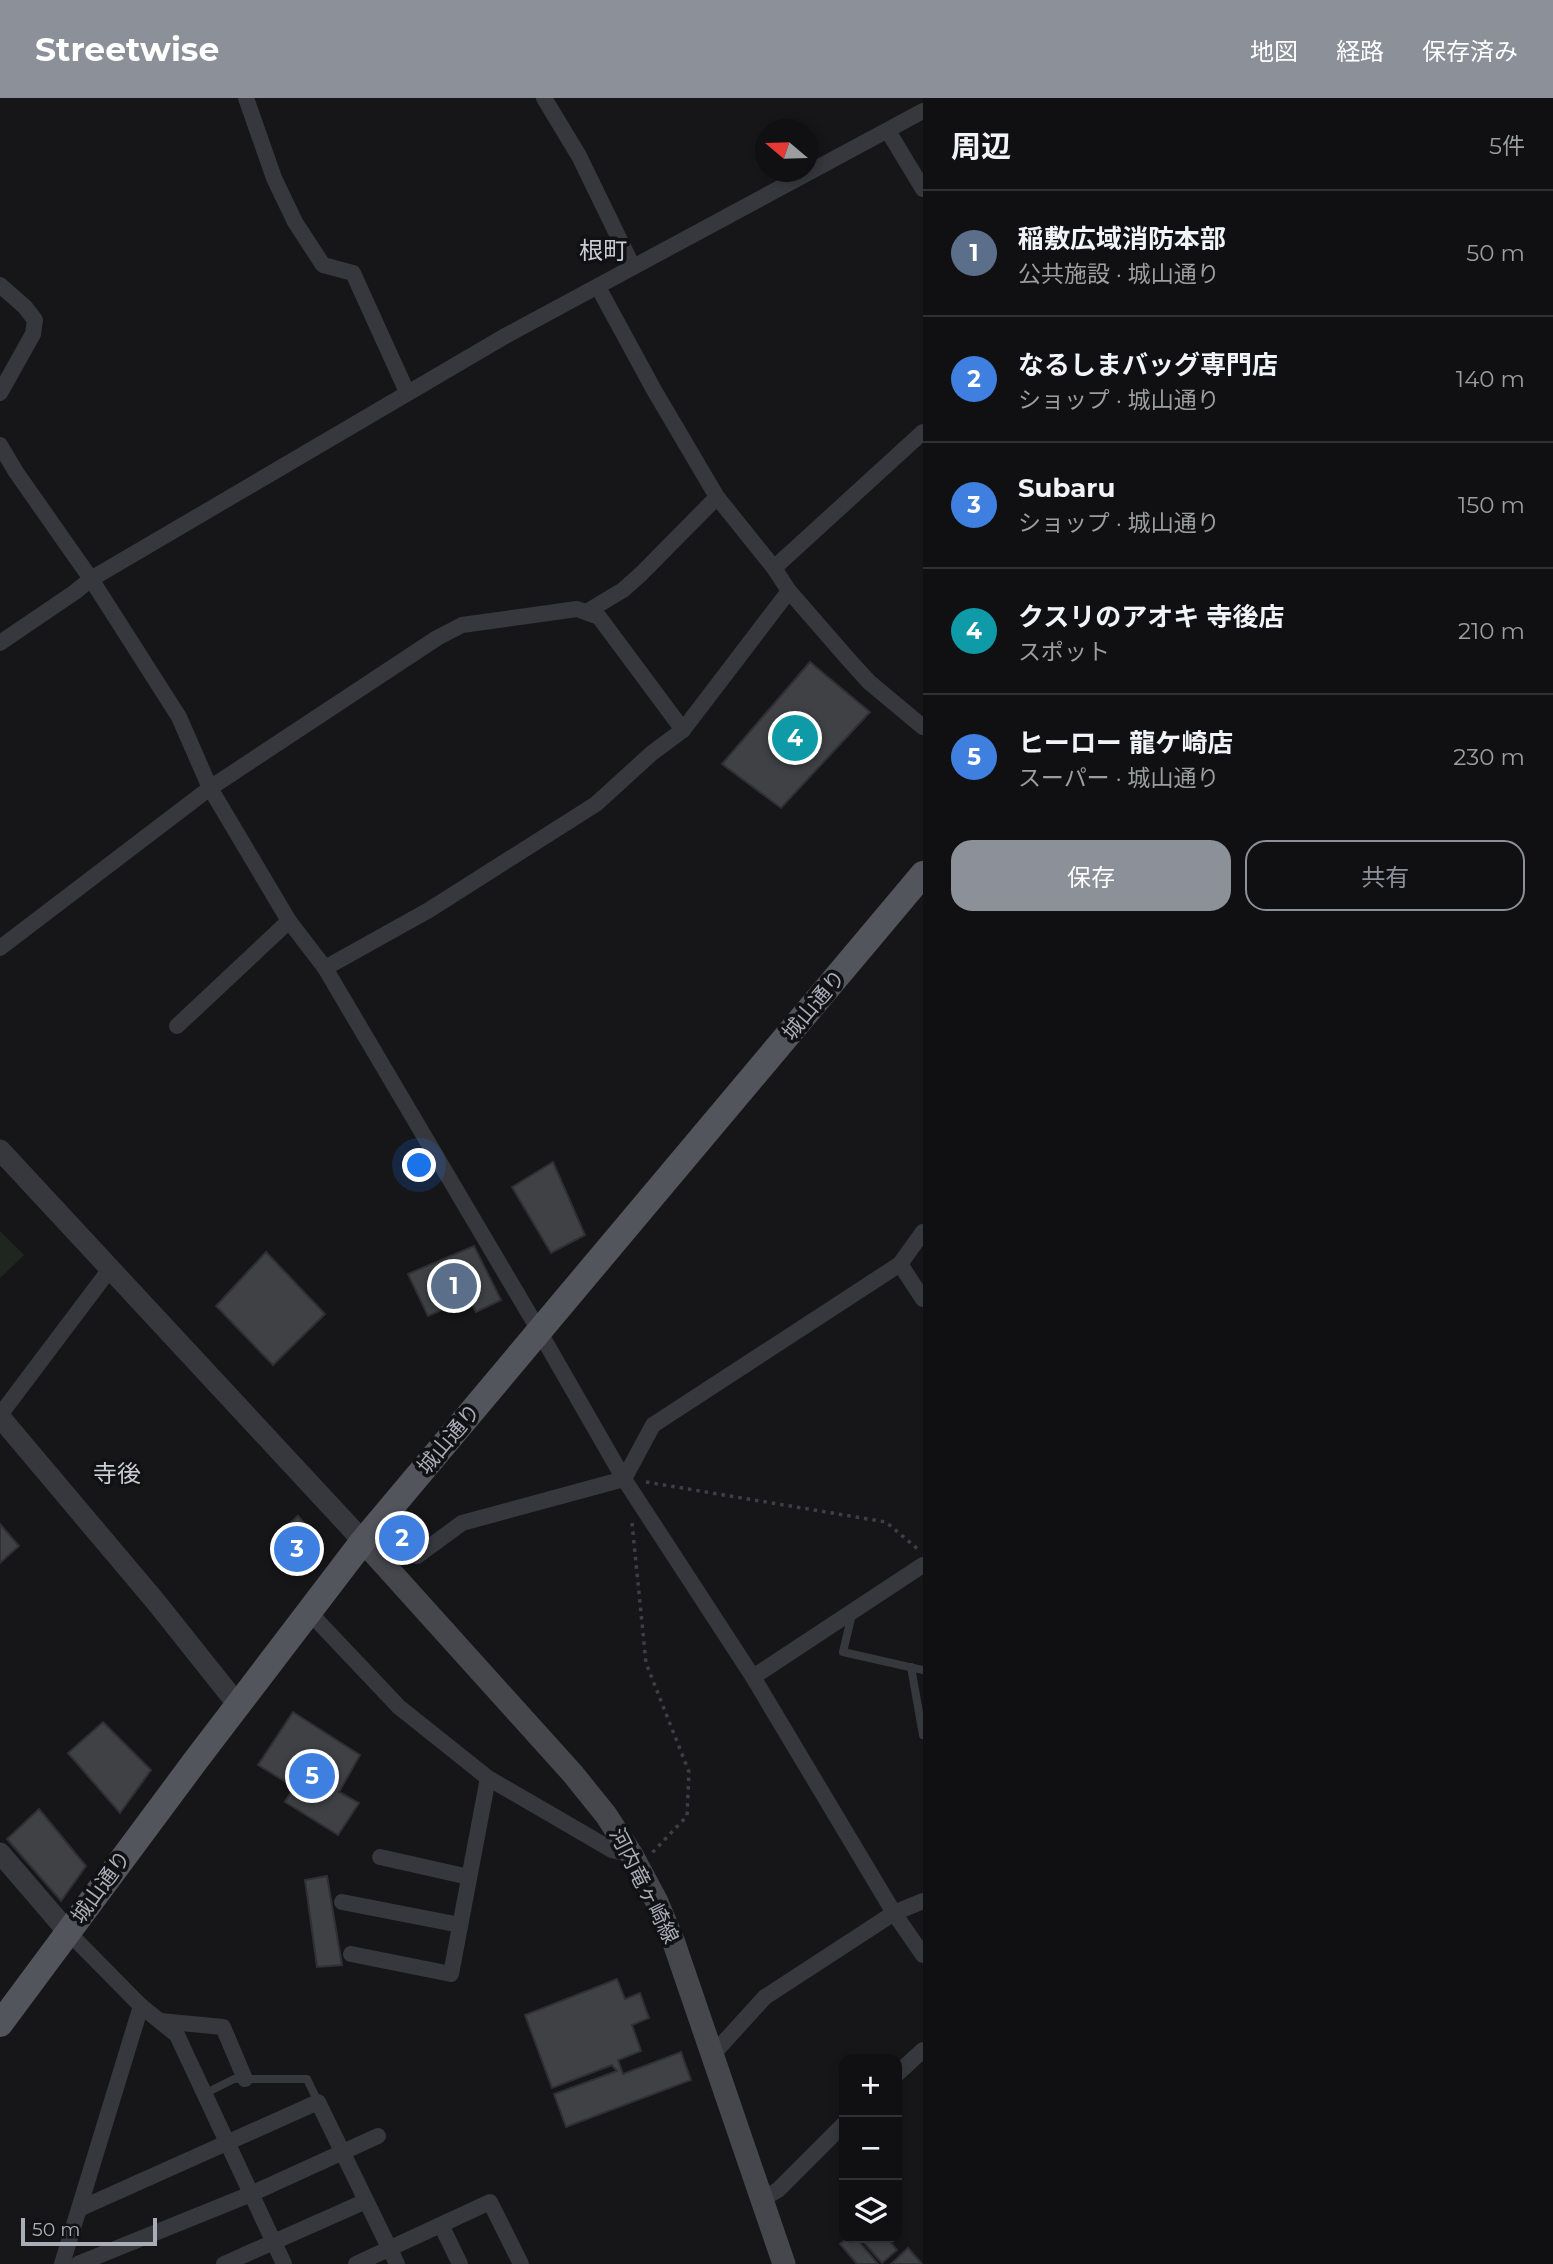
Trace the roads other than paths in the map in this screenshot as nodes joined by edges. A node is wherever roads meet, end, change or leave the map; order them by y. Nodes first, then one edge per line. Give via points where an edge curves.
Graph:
1 (246, 98) edge
2 (544, 98) edge
3 (923, 111) edge
4 (888, 131) junction
5 (923, 189) edge
6 (633, 267) junction
7 (0, 285) edge
8 (598, 286) junction
9 (0, 393) edge
10 (407, 393) junction
11 (923, 432) edge
12 (0, 445) edge
13 (717, 497) junction
14 (774, 568) junction
15 (91, 579) junction
16 (789, 591) junction
17 (588, 611) junction
18 (0, 643) edge
19 (923, 727) edge
20 (683, 730) junction
21 (210, 788) junction
22 (923, 874) edge
23 (289, 921) junction
24 (0, 948) edge
25 (325, 968) junction
26 (177, 1026) dead end
27 (0, 1150) edge
28 (923, 1233) edge
29 (900, 1264) junction
30 (110, 1269) junction
31 (923, 1299) edge
32 (540, 1331) junction
33 (0, 1416) edge
34 (624, 1479) junction
35 (363, 1541) junction
36 (417, 1556) dead end
37 (923, 1565) edge
38 (853, 1611) junction
39 (309, 1612) junction
40 (911, 1667) junction
41 (923, 1670) edge
42 (752, 1677) junction
43 (238, 1705) junction
44 (923, 1735) edge
45 (488, 1778) junction
46 (0, 1853) edge
47 (380, 1857) dead end
48 (635, 1861) junction
49 (469, 1877) junction
50 (923, 1901) edge
51 (342, 1902) dead end
52 (894, 1913) junction
53 (460, 1925) junction
54 (68, 1932) junction
55 (351, 1954) dead end
56 (923, 1955) edge
57 (141, 2006) junction
58 (160, 2021) junction
59 (0, 2024) edge
60 (923, 2050) edge
61 (713, 2053) junction
62 (902, 2069) edge
63 (245, 2079) junction
64 (204, 2094) junction
65 (318, 2102) junction
66 (839, 2129) edge
67 (378, 2136) dead end
68 (227, 2142) junction
69 (342, 2151) junction
70 (251, 2194) junction
71 (762, 2199) junction
72 (366, 2201) junction
73 (79, 2209) junction
74 (441, 2225) junction
75 (273, 2241) junction
76 (389, 2249) junction
77 (62, 2264) edge
78 (78, 2264) edge
79 (223, 2264) edge
80 (284, 2264) edge
81 (356, 2264) edge
82 (397, 2264) edge
83 (460, 2264) edge
84 (521, 2264) edge
85 (784, 2264) edge

1 - 10 street via 295,222 323,265 353,273
2 - 6 street via 579,156
3 - 4 street
4 - 5 street
4 - 6 street
6 - 8 street
7 - 9 street via 35,320 33,334
8 - 10 street
8 - 13 street
10 - 15 street
11 - 14 street
12 - 15 street
13 - 14 street
13 - 17 street via 641,575
14 - 16 street
15 - 18 street
15 - 21 street via 179,717
16 - 19 street via 869,682
16 - 20 street
17 - 20 street via 599,617
17 - 21 street via 462,625
20 - 25 street via 596,804 429,910
21 - 23 street
21 - 24 street
22 - 32 main road, 城山通り
23 - 25 street
23 - 26 street
25 - 32 street
27 - 30 street
28 - 29 street
29 - 31 street
29 - 34 street via 653,1425
30 - 33 street
30 - 35 street
32 - 34 street
32 - 35 main road, 城山通り
33 - 43 street
34 - 36 street via 462,1523
34 - 42 street
35 - 39 main road, 城山通り
35 - 48 main road, 河内竜ヶ崎線 via 573,1774
37 - 38 street
38 - 40 lane via 843,1652
38 - 42 street
39 - 43 main road, 城山通り
39 - 45 street via 399,1707
40 - 41 lane
40 - 44 lane
42 - 52 street
43 - 54 main road, 城山通り
45 - 48 street
45 - 49 street
46 - 54 street
47 - 49 street
48 - 61 main road, 河内竜ヶ崎線 via 674,1942
49 - 53 street
50 - 52 street
51 - 53 street
52 - 56 street
52 - 61 street via 765,1997
53 - 55 street via 452,1974
54 - 57 street
54 - 59 main road, 城山通り
57 - 58 street
57 - 73 street
58 - 63 street via 223,2027
58 - 64 street via 177,2035
60 - 62 street
61 - 71 main road, 河内竜ヶ崎線
63 - 64 lane via 234,2079
63 - 65 lane via 307,2079
64 - 68 street
65 - 68 street
65 - 69 street
66 - 71 street via 778,2190
67 - 69 street
68 - 70 street
68 - 73 street
69 - 70 street
69 - 72 street
70 - 75 street
70 - 78 street
71 - 85 main road, 河内竜ヶ崎線
72 - 75 street
72 - 76 street
73 - 77 street
74 - 76 street
74 - 83 street
74 - 84 street via 490,2202
75 - 79 street
75 - 80 street
76 - 81 street
76 - 82 street

